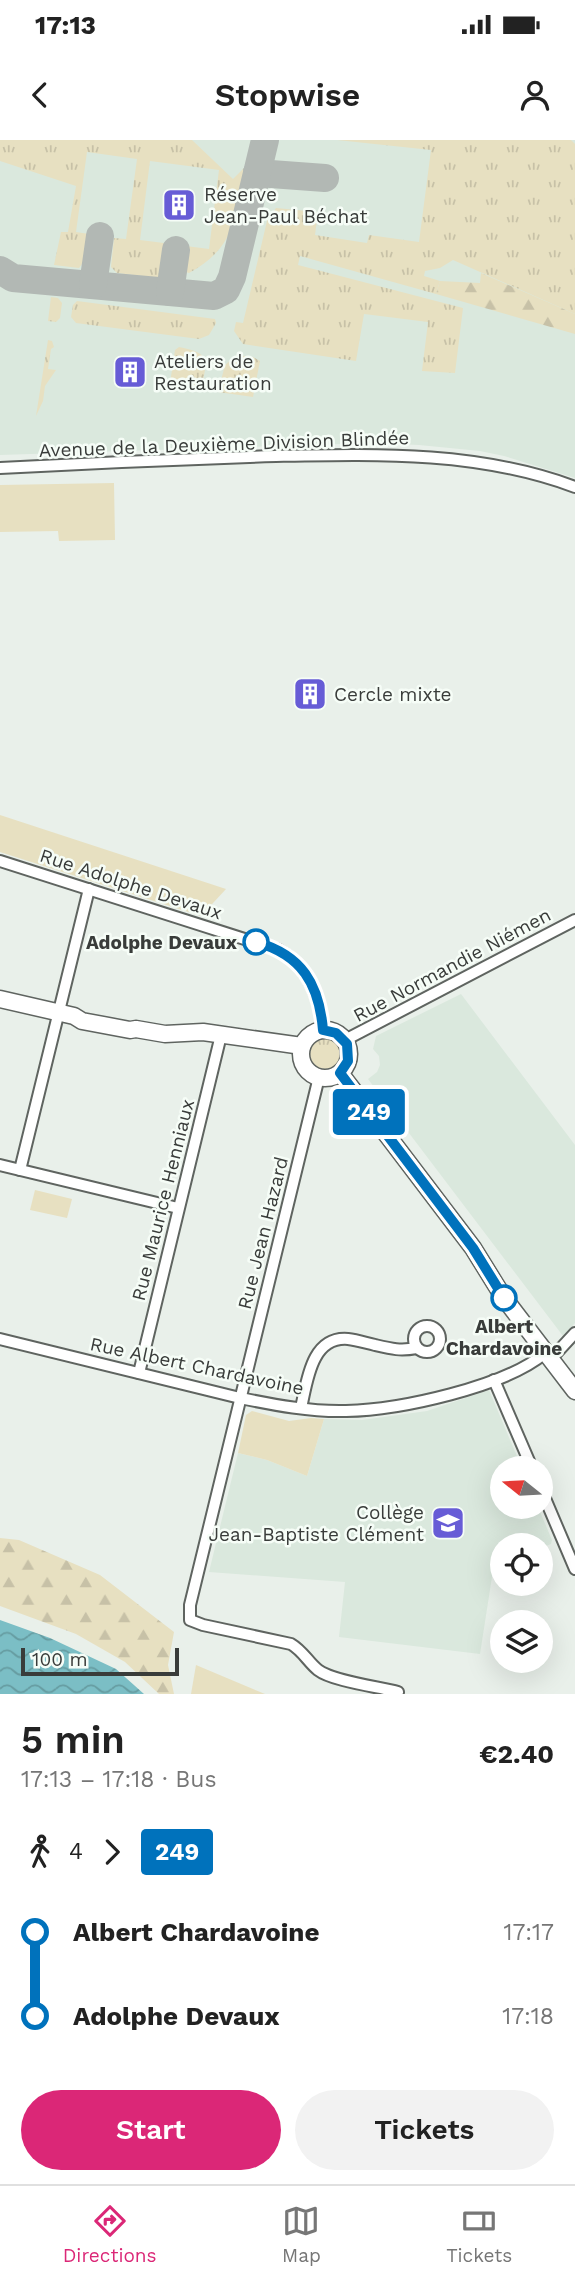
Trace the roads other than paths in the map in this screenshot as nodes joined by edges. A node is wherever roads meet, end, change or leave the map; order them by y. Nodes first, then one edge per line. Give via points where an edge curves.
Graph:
1 (0, 468) edge
2 (575, 487) edge
3 (0, 861) edge
4 (89, 889) junction
5 (575, 920) edge
6 (0, 999) edge
7 (67, 1015) junction
8 (323, 1030) junction
9 (220, 1035) junction
10 (345, 1041) junction
11 (302, 1046) junction
12 (340, 1073) junction
13 (319, 1077) junction
14 (0, 1165) edge
15 (20, 1170) junction
16 (178, 1208) junction
17 (575, 1333) edge
18 (0, 1339) edge
19 (417, 1348) dead end
20 (548, 1356) junction
21 (139, 1373) junction
22 (494, 1380) junction
23 (575, 1391) edge
24 (240, 1398) junction
25 (301, 1408) junction
26 (527, 1456) edge
27 (553, 1517) edge
28 (575, 1569) edge
29 (398, 1692) dead end

1 - 2 street, Avenue de la Deuxième Division Blindée via 196,458 415,456 531,471
3 - 4 street, Rue Adolphe Devaux
4 - 7 street
4 - 8 street, Rue Adolphe Devaux via 287,954 317,995
5 - 10 street, Rue Normandie Niémen
6 - 7 main road
7 - 9 main road via 85,1013 122,1020 136,1029 164,1034
7 - 15 street
8 - 10 main road
8 - 11 main road via 307,1037
9 - 11 main road
9 - 16 street, Rue Maurice Henniaux
10 - 12 main road via 349,1055
11 - 13 main road via 302,1061
12 - 13 main road
12 - 20 main road via 473,1248
13 - 24 street, Rue Jean Hazard
14 - 15 street
15 - 16 street
16 - 21 street, Rue Maurice Henniaux
17 - 20 street, Rue Albert Chardavoine
18 - 21 street, Rue Albert Chardavoine
19 - 25 street via 401,1351 346,1339 331,1342 315,1357
20 - 22 street, Rue Albert Chardavoine
20 - 23 main road
21 - 24 street, Rue Albert Chardavoine
22 - 25 street, Rue Albert Chardavoine via 382,1409
22 - 26 street
24 - 25 street, Rue Albert Chardavoine
24 - 29 street, Rue Jean Hazard via 190,1620 291,1644 332,1677
27 - 28 street

